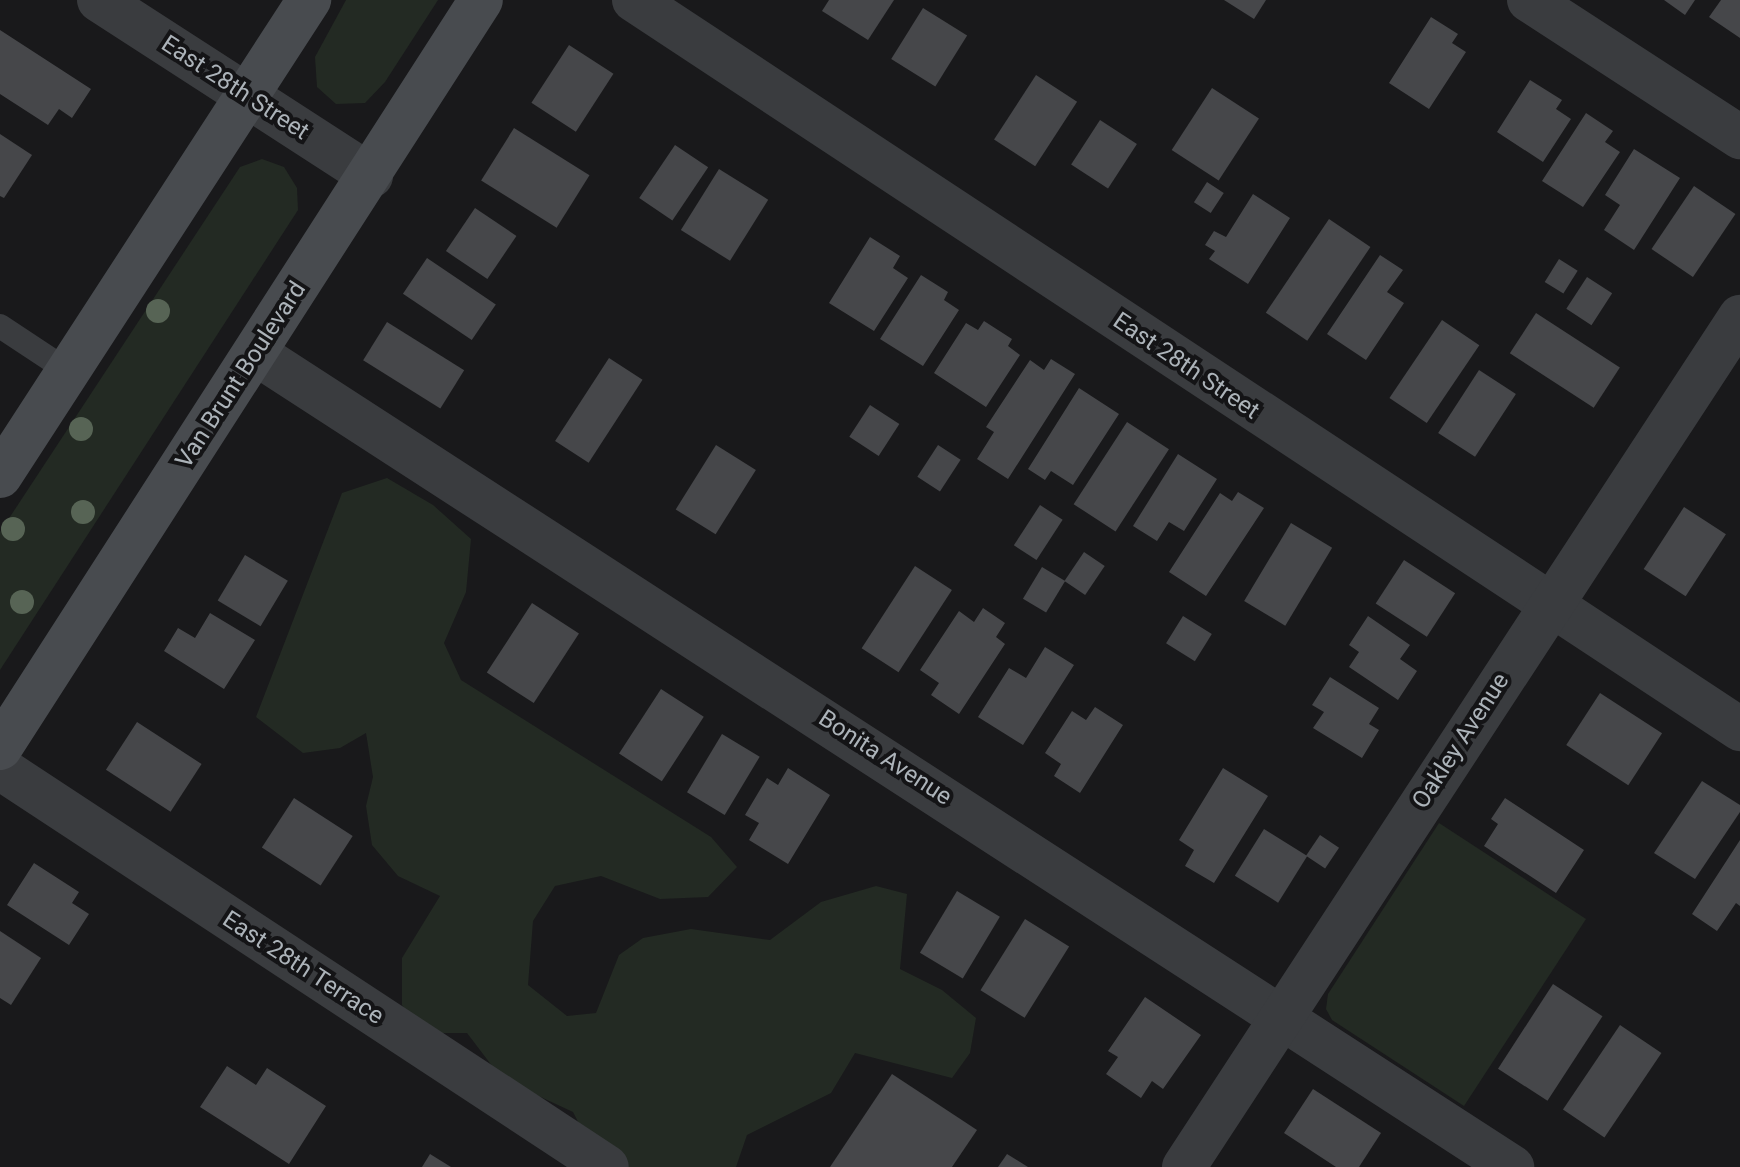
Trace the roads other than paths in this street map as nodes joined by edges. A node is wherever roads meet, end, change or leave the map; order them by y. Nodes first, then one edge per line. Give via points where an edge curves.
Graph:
1 (99, 0) edge
2 (309, 0) edge
3 (481, 0) edge
4 (634, 0) edge
5 (1529, 0) edge
6 (247, 95) junction
7 (1740, 137) edge
8 (371, 176) junction
9 (1740, 317) edge
10 (0, 326) edge
11 (255, 353) junction
12 (68, 371) junction
13 (0, 476) edge
14 (1550, 607) junction
15 (1740, 729) edge
16 (0, 748) edge
17 (0, 768) edge
18 (1282, 1013) junction
19 (607, 1167) edge
20 (1184, 1167) edge
21 (1512, 1167) edge

1 - 6 street, East 28th Street
2 - 6 main road
3 - 8 main road, Van Brunt Boulevard
4 - 14 street, East 28th Street
5 - 7 street
6 - 8 street, East 28th Street
6 - 12 main road
8 - 11 main road, Van Brunt Boulevard
9 - 14 street, Oakley Avenue
10 - 12 lane
11 - 16 main road, Van Brunt Boulevard
11 - 18 street, Bonita Avenue
12 - 13 main road
14 - 15 street, East 28th Street
14 - 18 street, Oakley Avenue
17 - 19 street, East 28th Terrace
18 - 20 street, Oakley Avenue
18 - 21 street, Bonita Avenue

